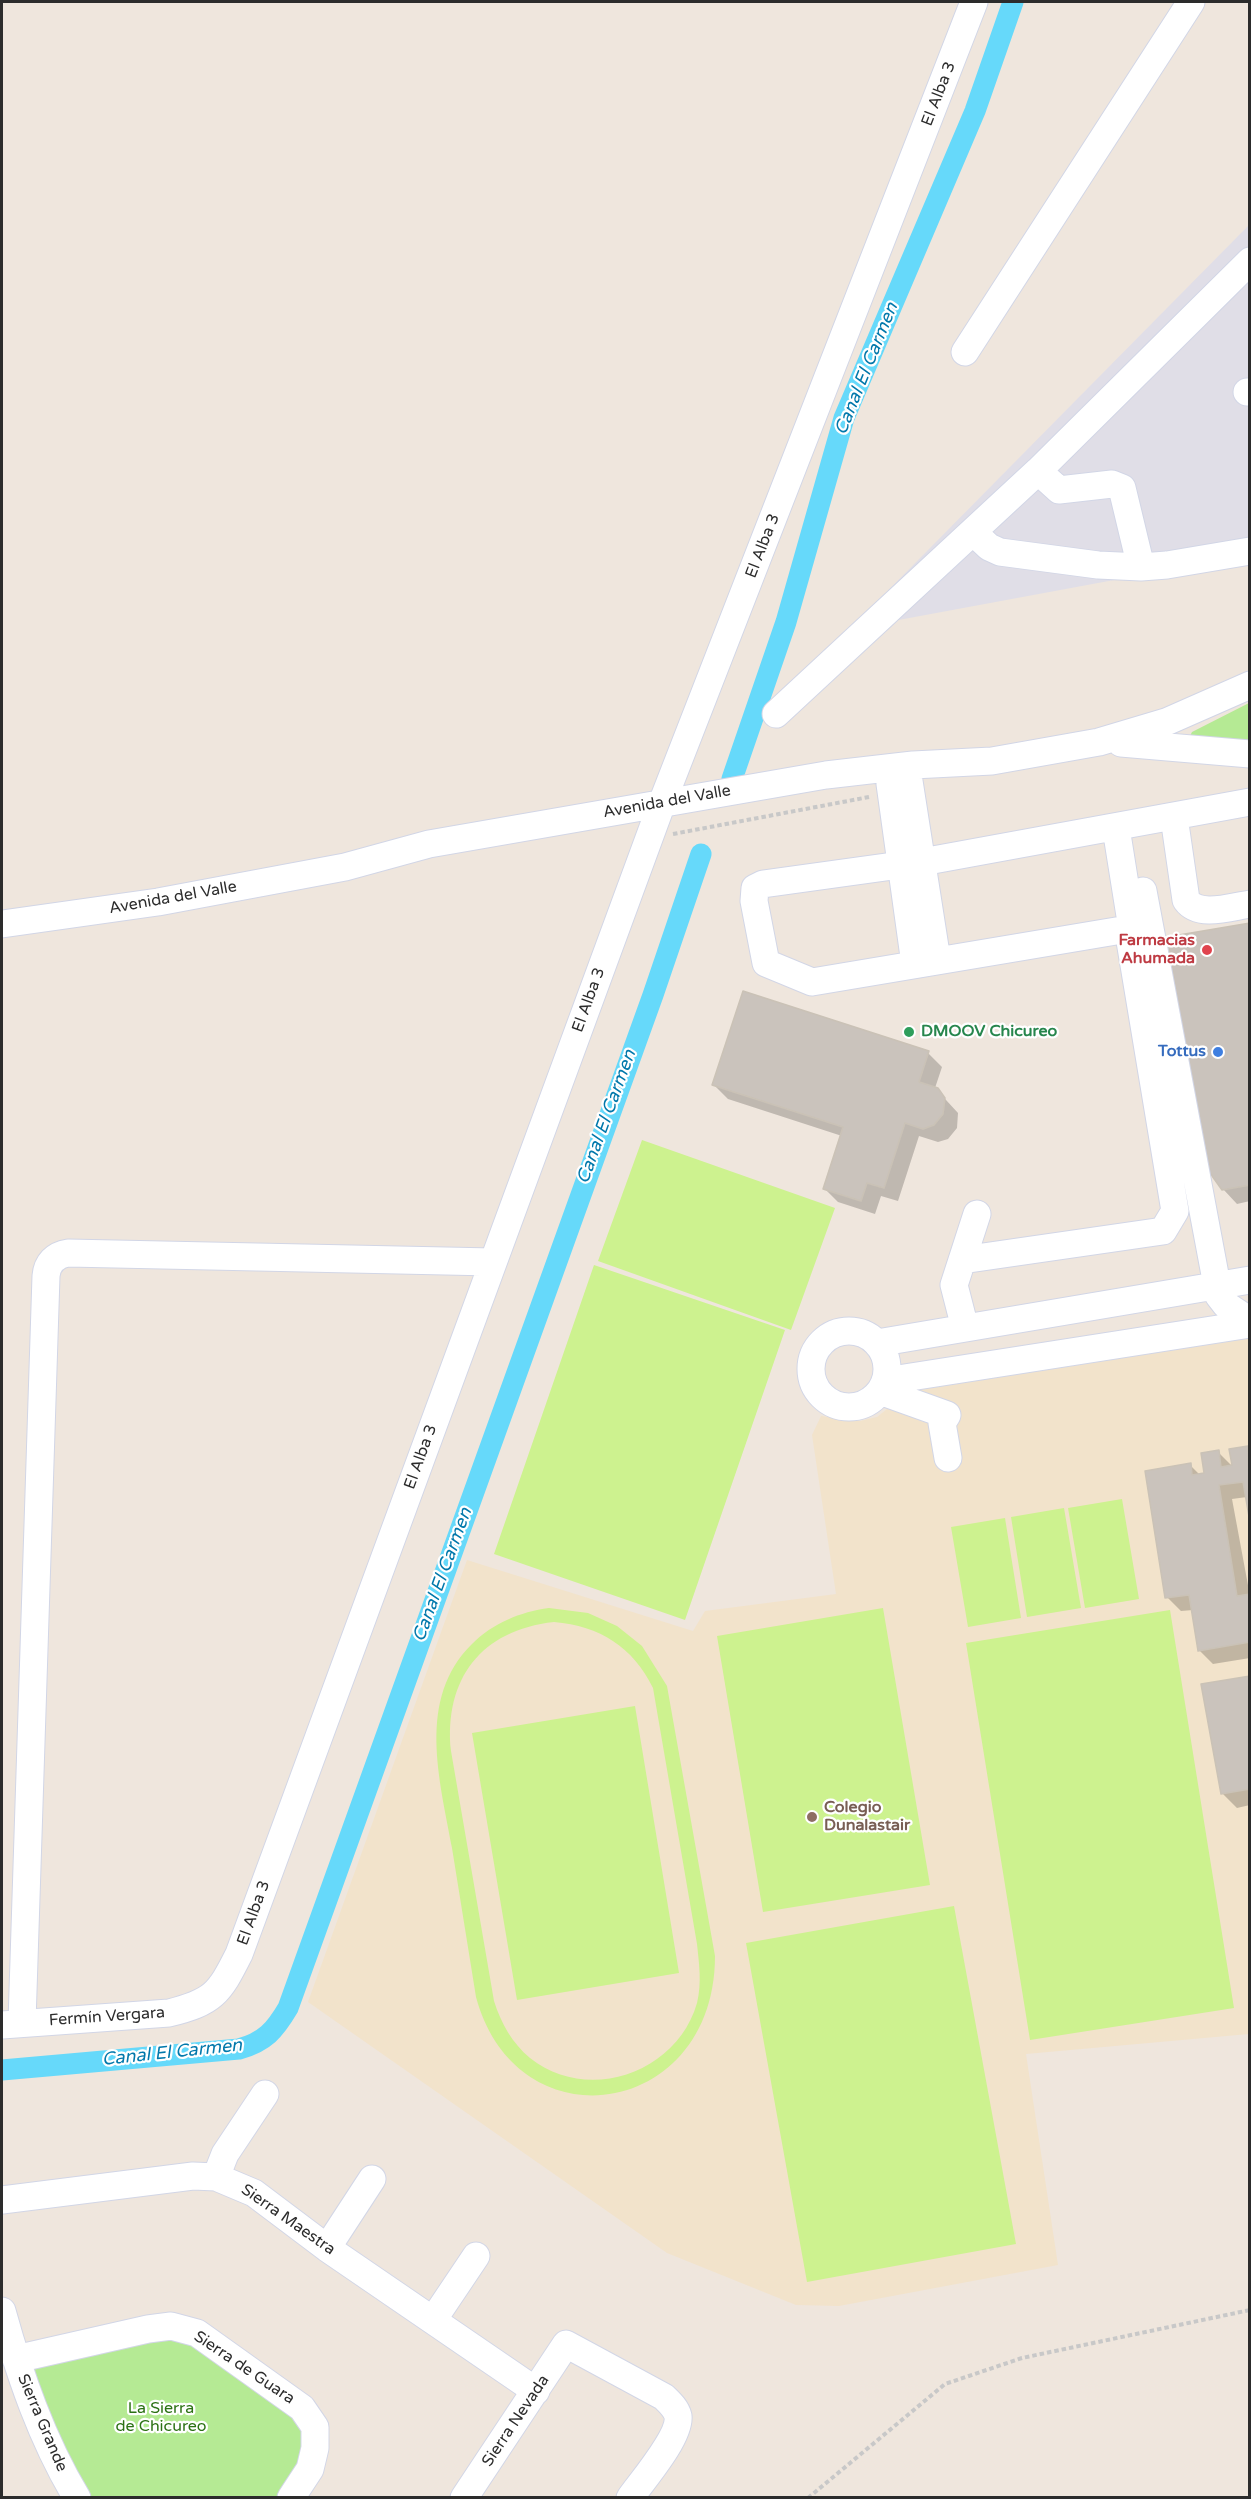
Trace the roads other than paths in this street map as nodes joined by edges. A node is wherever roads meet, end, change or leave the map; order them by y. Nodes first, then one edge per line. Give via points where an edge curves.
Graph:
1 (974, 2) edge
2 (1191, 2) edge
3 (1250, 261) edge
4 (965, 352) dead end
5 (1038, 471) junction
6 (973, 532) junction
7 (1250, 550) edge
8 (1142, 567) junction
9 (1250, 685) edge
10 (776, 714) dead end
11 (1099, 742) junction
12 (1250, 754) edge
13 (992, 761) junction
14 (897, 786) junction
15 (1250, 802) edge
16 (1174, 817) junction
17 (656, 820) junction
18 (1123, 826) junction
19 (912, 863) junction
20 (1250, 904) edge
21 (2, 924) edge
22 (1128, 928) junction
23 (926, 962) junction
24 (977, 1214) dead end
25 (962, 1260) junction
26 (493, 1262) junction
27 (1250, 1280) edge
28 (1217, 1285) junction
29 (1250, 1322) edge
30 (965, 1328) junction
31 (877, 1343) junction
32 (883, 1386) junction
33 (948, 1458) dead end
34 (210, 1999) joint
35 (12, 2024) edge
36 (265, 2094) dead end
37 (216, 2177) junction
38 (372, 2180) dead end
39 (2, 2200) edge
40 (327, 2248) junction
41 (476, 2256) dead end
42 (434, 2320) junction
43 (3, 2326) edge
44 (16, 2359) junction
45 (536, 2391) junction
46 (77, 2498) edge
47 (291, 2498) edge
48 (464, 2498) edge
49 (630, 2498) edge

1 - 17 street, El Alba 3
2 - 4 street
3 - 5 street
5 - 6 street
5 - 8 street via 1059,490 1112,484 1122,488
6 - 8 street via 989,547 1006,553 1098,566
6 - 10 street
7 - 8 street
9 - 11 street, Avenida del Valle via 1166,723
11 - 12 street, Avenida del Valle
11 - 13 street, Avenida del Valle
13 - 14 street, Avenida del Valle
13 - 17 street, Avenida del Valle via 872,769
14 - 17 street, Avenida del Valle
14 - 19 street
15 - 16 street
16 - 18 street
16 - 20 street via 1186,900 1190,905 1201,910
17 - 21 street, Avenida del Valle via 429,844 345,867 158,902
17 - 26 street, El Alba 3
18 - 19 street
18 - 22 street via 1131,922
18 - 28 street
19 - 23 street
19 - 23 street via 763,884 755,888 754,901 766,963 792,975 812,982
22 - 23 street
22 - 25 street via 1175,1211 1163,1231
24 - 25 street
25 - 30 street via 954,1285
26 - 34 street, El Alba 3 via 239,1954 225,1982
26 - 35 street via 68,1253 49,1265
27 - 28 street
28 - 29 street via 1226,1305
28 - 30 street
29 - 32 street
30 - 31 street
31 - 32 street via 886,1361
31 - 32 street via 853,1331 831,1335 816,1348 811,1376 821,1395 844,1407 870,1400
32 - 33 street via 947,1415 942,1423
34 - 35 street, Fermín Vergara via 169,2013
36 - 37 street via 225,2154
37 - 39 street, Sierra Maestra via 194,2176
37 - 40 street, Sierra Maestra via 254,2193
38 - 40 street
40 - 42 street, Sierra Maestra
41 - 42 street
42 - 45 street, Sierra Maestra
43 - 44 street, Sierra Grande
44 - 46 street, Sierra Grande via 56,2463
44 - 47 street, Sierra de Guara via 148,2329 171,2326 197,2333 302,2408 315,2427 310,2469
45 - 48 street, Sierra Nevada
45 - 49 street, Sierra Nevada via 566,2344 673,2405 678,2417 676,2429

